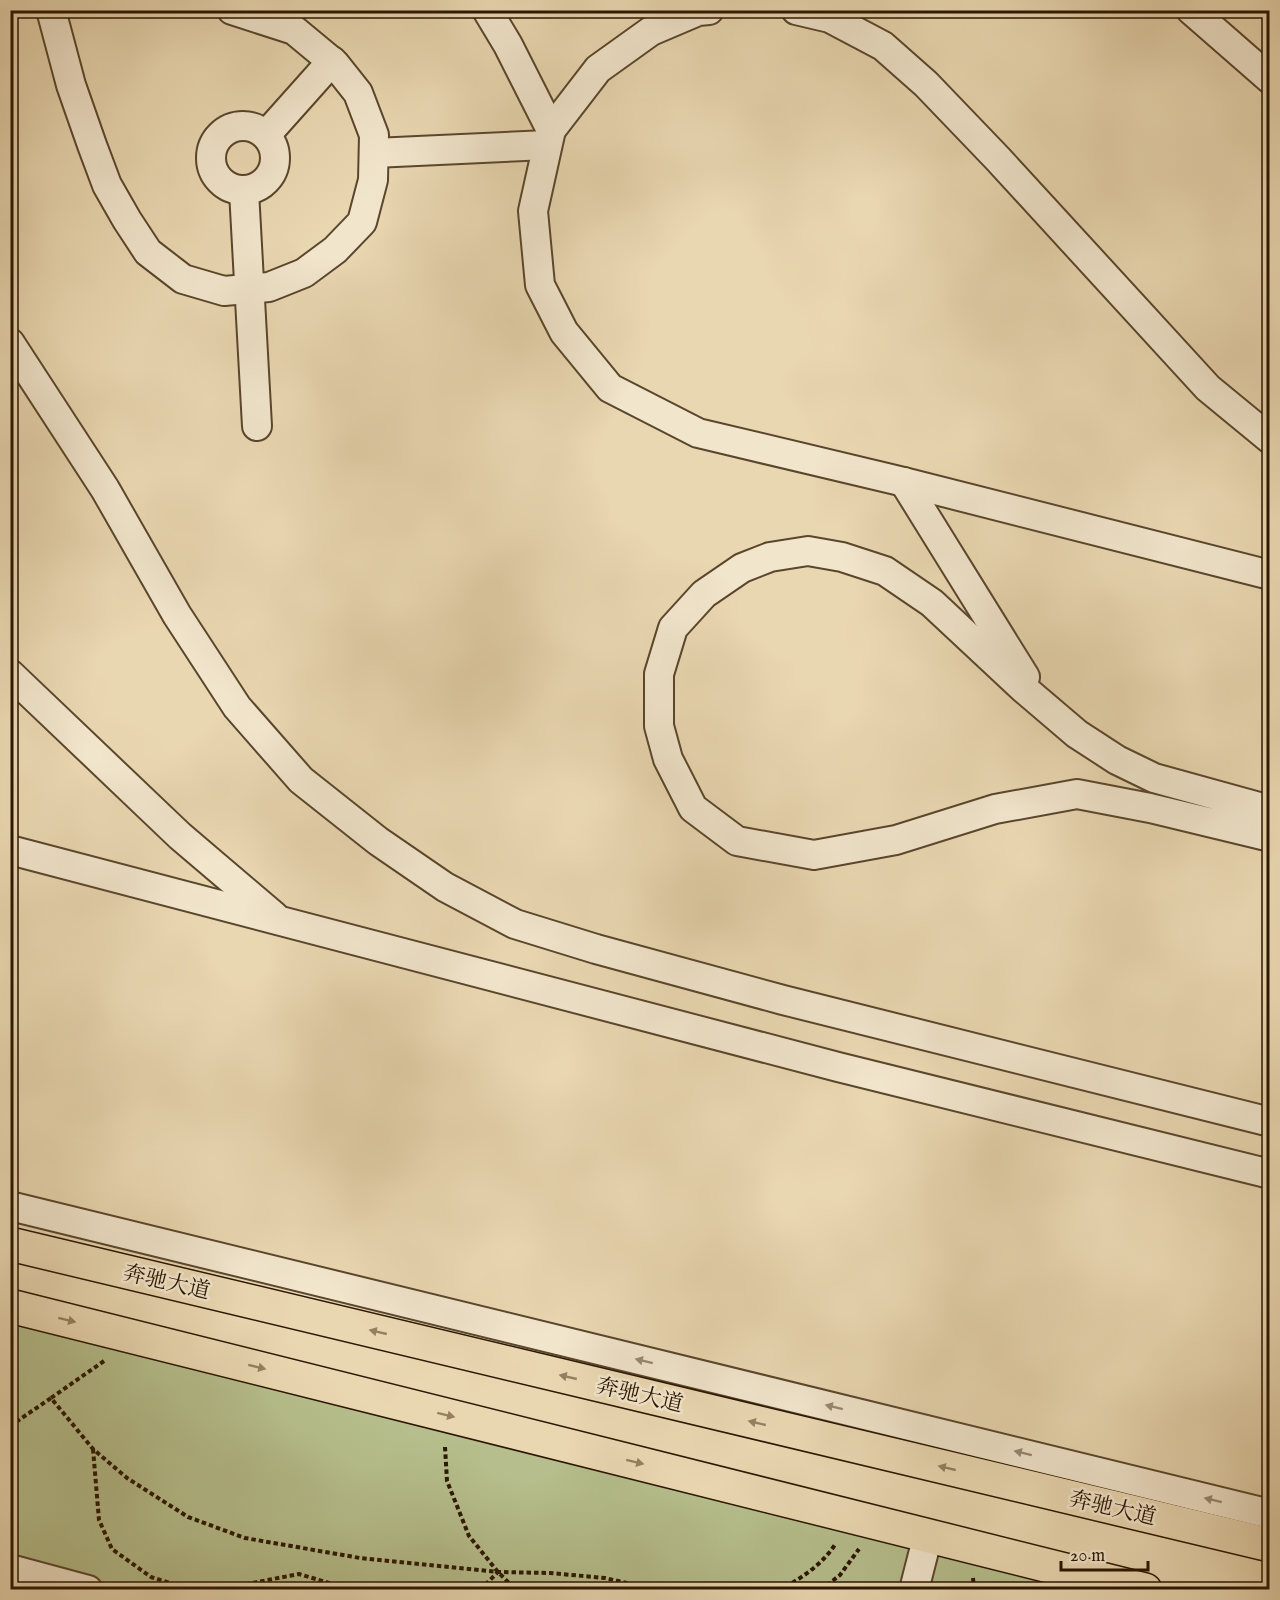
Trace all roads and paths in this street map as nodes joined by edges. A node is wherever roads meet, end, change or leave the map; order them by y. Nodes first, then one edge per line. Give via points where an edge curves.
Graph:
1 (51, 10) edge
2 (232, 10) edge
3 (487, 10) edge
4 (710, 10) edge
5 (796, 10) edge
6 (1191, 10) edge
7 (332, 61) junction
8 (1269, 79) edge
9 (266, 135) junction
10 (549, 138) junction
11 (374, 153) junction
12 (244, 191) junction
13 (249, 289) junction
14 (10, 343) edge
15 (256, 426) dead end
16 (1269, 439) edge
17 (904, 482) junction
18 (1269, 575) edge
19 (10, 674) edge
20 (1040, 702) junction
21 (1269, 810) edge
22 (1269, 837) edge
23 (10, 850) edge
24 (279, 921) junction
25 (1269, 1122) edge
26 (1269, 1174) edge
27 (10, 1206) edge
28 (10, 1244) edge
29 (10, 1306) edge
30 (138, 1338) junction
31 (51, 1398) junction
32 (443, 1414) junction
33 (10, 1426) edge
34 (93, 1449) junction
35 (1269, 1514) edge
36 (864, 1519) junction
37 (928, 1535) junction
38 (1269, 1545) edge
39 (10, 1569) edge
40 (498, 1572) junction
41 (88, 1590) edge
42 (192, 1590) edge
43 (216, 1590) edge
44 (345, 1590) edge
45 (480, 1590) edge
46 (516, 1590) edge
47 (657, 1590) edge
48 (779, 1590) edge
49 (821, 1590) edge
50 (914, 1590) edge
51 (1145, 1590) edge

1 - 13 street via 71,85 106,184 148,252 183,279 225,291
2 - 7 street via 294,30
3 - 10 street via 508,45
4 - 10 street via 698,11 651,31 598,69
5 - 16 street via 830,18 883,46 926,84 1208,388
6 - 8 street
7 - 9 street
7 - 11 street via 358,93 374,135
9 - 12 street via 276,158 272,174 263,184
9 - 12 street via 256,127 228,129 217,138 211,153 212,169 221,182
10 - 11 street
10 - 17 street via 533,211 540,285 564,332 610,388 698,433
11 - 13 street via 373,180 362,222 335,250 304,273 269,287
12 - 13 street
13 - 15 street
14 - 25 street via 105,489 177,615 237,707 302,780 378,842 445,887 515,924 596,949
17 - 18 street
17 - 20 street
19 - 24 street via 180,836
20 - 21 street via 1077,734 1154,778
20 - 22 street via 932,603 885,571 808,551 770,557 742,568 704,594 673,628 659,674 659,726 668,759 693,808 737,842 814,855 896,840 995,809 1077,794
23 - 24 street
24 - 26 street via 838,1067
35 -> 27 street
38 -> 28 main road, 奔驰大道
29 -> 30 main road
30 - 31 path
30 -> 32 main road
31 - 33 path
31 - 34 path
32 -> 36 main road
32 - 40 path via 447,1481 469,1536
34 - 40 path via 127,1478 188,1517 245,1538 360,1558
34 - 42 path via 99,1520 112,1549 151,1577
36 - 37 main road
36 - 48 path via 828,1556
36 - 49 path via 840,1575
37 - 50 street
37 - 51 main road
39 - 41 street
40 - 45 path
40 - 46 path
40 - 47 path via 605,1578
43 - 44 path via 299,1574

